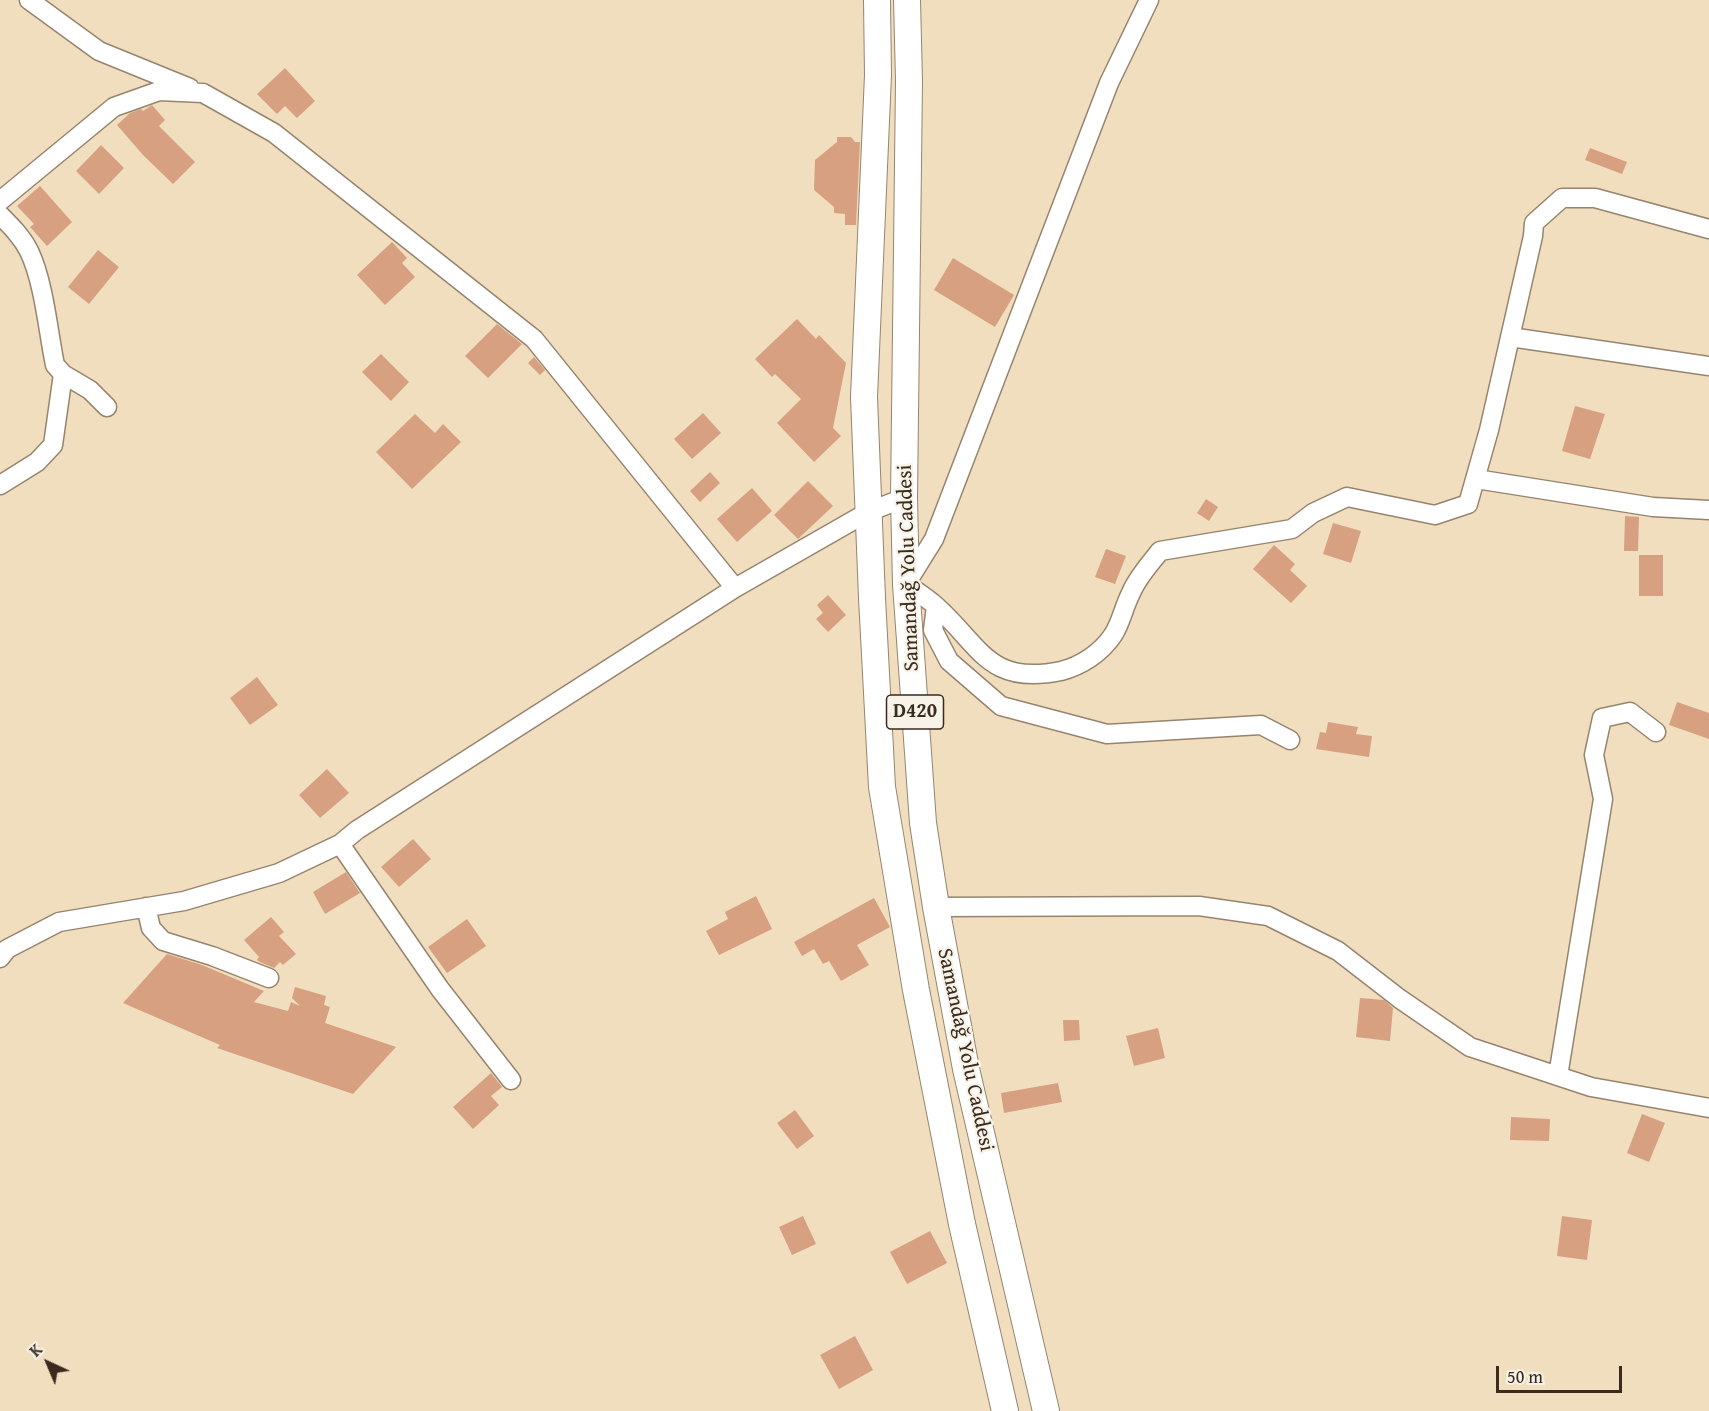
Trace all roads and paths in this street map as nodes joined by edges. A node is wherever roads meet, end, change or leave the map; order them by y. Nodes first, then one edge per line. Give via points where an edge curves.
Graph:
1 (28, 0) edge
2 (878, 0) edge
3 (907, 0) edge
4 (1149, 0) edge
5 (203, 93) junction
6 (0, 201) edge
7 (0, 215) edge
8 (1709, 229) edge
9 (1510, 337) junction
10 (1709, 366) edge
11 (63, 374) junction
12 (107, 407) dead end
13 (1476, 479) junction
14 (0, 485) edge
15 (904, 498) junction
16 (1709, 510) edge
17 (868, 512) junction
18 (906, 584) junction
19 (735, 588) junction
20 (936, 606) junction
21 (1656, 732) dead end
22 (1290, 740) dead end
23 (340, 844) junction
24 (146, 907) junction
25 (936, 907) junction
26 (0, 958) edge
27 (269, 978) dead end
28 (1558, 1076) junction
29 (512, 1080) dead end
30 (1709, 1108) edge
31 (1005, 1411) edge
32 (1046, 1411) edge

1 - 5 street via 99,51
2 - 17 highway, Samandağ Yolu Caddesi / D420 via 864,397
3 - 15 highway, Samandağ Yolu Caddesi / D420
4 - 18 street via 1109,83 934,539
5 - 6 street via 159,91 114,107
5 - 19 street via 274,133 534,339
7 - 11 street via 29,252 42,292 55,365
8 - 9 street via 1595,198 1562,198 1534,223
9 - 10 street
9 - 13 street
11 - 12 street via 90,390
11 - 14 street via 53,445 37,462
13 - 16 street via 1653,507
13 - 20 street via 1467,504 1435,515 1347,497 1313,513 1292,529 1160,551 1132,590 1113,635 1094,656 1071,669 1043,675 1021,674 997,666 974,648
15 - 17 street
15 - 18 highway, Samandağ Yolu Caddesi / D420
17 - 19 street
17 - 31 highway, Samandağ Yolu Caddesi / D420 via 882,787 916,990 962,1224
18 - 20 street
18 - 25 highway, Samandağ Yolu Caddesi / D420 via 923,823
19 - 23 street
20 - 22 street via 933,630 949,661 1000,706 1107,734 1261,725
21 - 28 street via 1630,712 1602,718 1594,755 1603,799
23 - 24 street via 279,873 184,901
23 - 29 street via 440,989
24 - 26 street via 59,922 7,949
24 - 27 street via 151,928 163,941
25 - 28 street via 1199,906 1268,916 1338,951 1470,1047
25 - 32 highway, Samandağ Yolu Caddesi / D420 via 966,1069
28 - 30 street via 1591,1087

